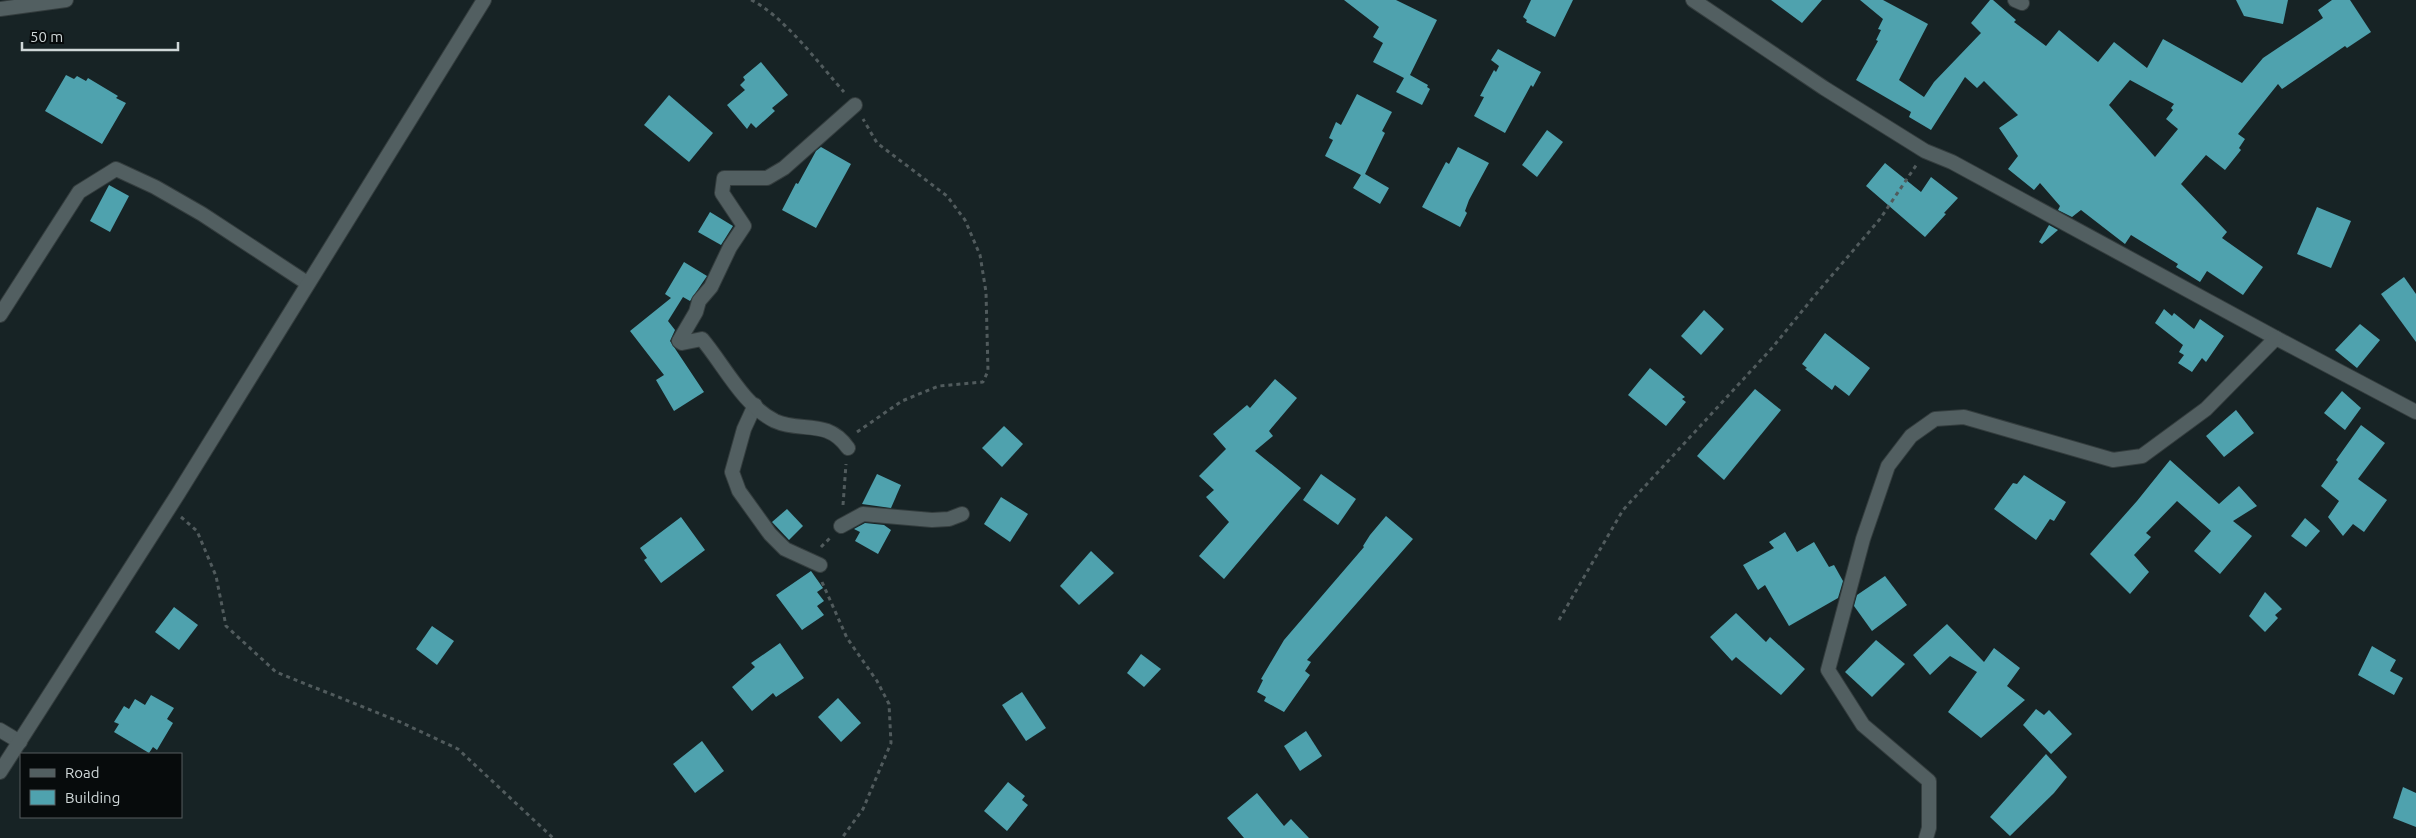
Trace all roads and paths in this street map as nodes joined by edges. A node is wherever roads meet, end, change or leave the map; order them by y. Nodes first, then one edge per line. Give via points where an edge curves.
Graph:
1 (66, 0) edge
2 (484, 0) edge
3 (751, 0) edge
4 (1692, 0) edge
5 (0, 9) edge
6 (855, 105) junction
7 (1925, 151) junction
8 (307, 283) junction
9 (0, 315) edge
10 (693, 316) junction
11 (702, 338) junction
12 (2276, 338) junction
13 (755, 405) junction
14 (2416, 412) edge
15 (848, 448) junction
16 (170, 507) junction
17 (962, 514) dead end
18 (841, 526) junction
19 (820, 565) junction
20 (1559, 620) dead end
21 (0, 730) edge
22 (20, 742) junction
23 (0, 772) edge
24 (553, 838) edge
25 (842, 838) edge
26 (1926, 838) edge

1 - 5 street
2 - 8 street
3 - 6 path via 760,4 796,37
4 - 7 street
6 - 10 street via 784,168 767,178 724,178 722,193 744,226
6 - 15 path via 877,143 947,196 965,220 980,255 986,292 988,371 983,382 939,386 902,401 858,430
7 - 12 street via 1952,162
7 - 20 path via 1880,219 1772,348 1623,510
8 - 9 street via 202,214 116,169 79,192
8 - 16 street
10 - 11 street
10 - 11 street via 680,343
11 - 13 street via 746,400
12 - 14 street
12 - 26 street via 2206,409 2142,456 2113,460 1964,417 1935,419 1911,436 1888,466 1863,539 1828,670 1863,725 1930,781
13 - 15 street via 775,421 812,426 828,432
13 - 19 street via 744,429 732,472 739,490 770,534 785,549
15 - 18 path
16 - 22 street
16 - 24 path via 197,531 216,576 226,626 276,672 458,749
17 - 18 street via 932,520 863,514
18 - 19 path via 819,549
19 - 25 path via 820,578 847,638 889,704 891,743 863,809
21 - 22 street
22 - 23 street

